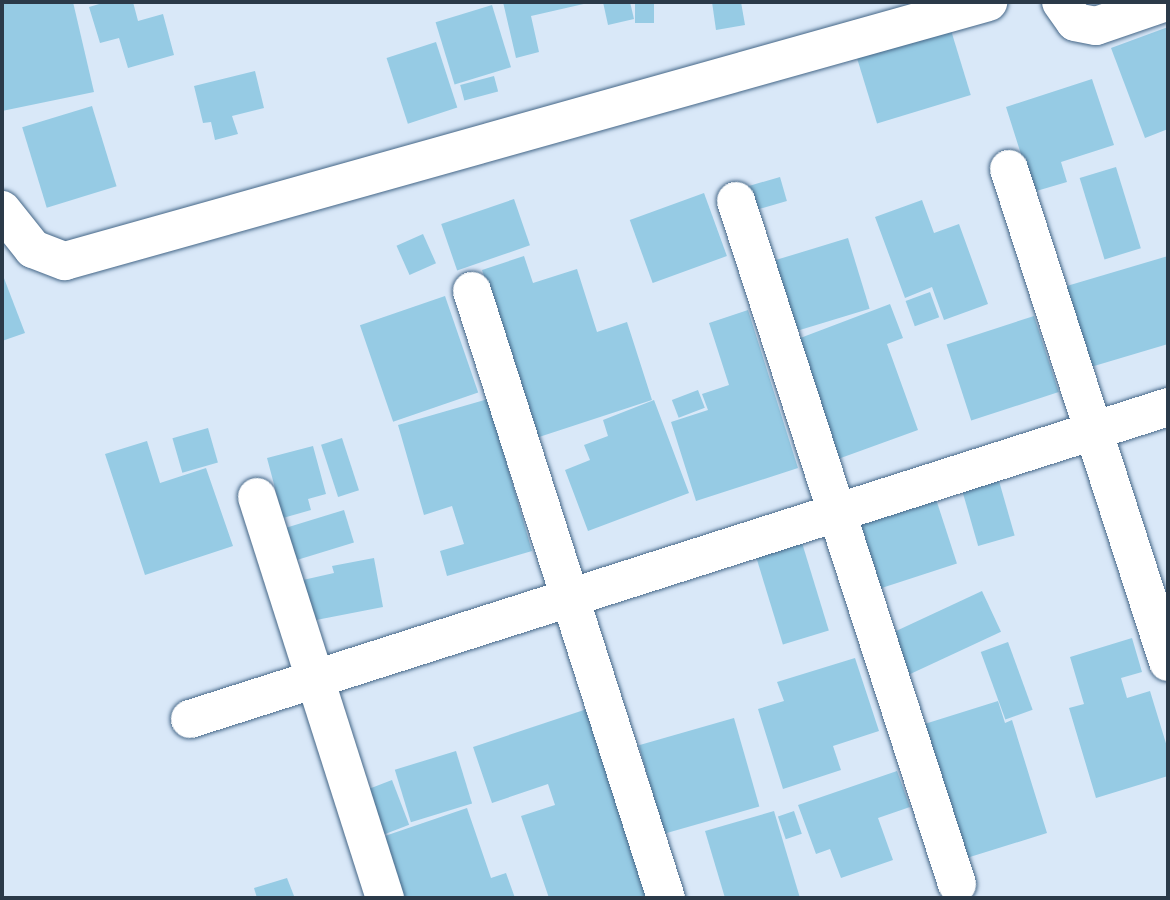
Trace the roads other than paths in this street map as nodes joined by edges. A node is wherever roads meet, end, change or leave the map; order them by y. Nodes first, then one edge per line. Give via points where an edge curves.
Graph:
1 (988, 2) edge
2 (1061, 2) edge
3 (1166, 2) edge
4 (1009, 169) dead end
5 (736, 201) dead end
6 (2, 210) edge
7 (472, 291) dead end
8 (1168, 407) edge
9 (1094, 430) junction
10 (257, 497) dead end
11 (836, 512) junction
12 (571, 597) junction
13 (1168, 662) edge
14 (314, 679) junction
15 (190, 719) dead end
16 (957, 884) dead end
17 (385, 898) edge
18 (666, 898) edge

1 - 6 street via 65,261 33,249
2 - 3 street via 1075,22 1096,26
4 - 9 street
5 - 11 street
7 - 12 street
8 - 9 street
9 - 11 street
9 - 13 street
10 - 14 street
11 - 12 street
11 - 16 street
12 - 14 street
12 - 18 street
14 - 15 street
14 - 17 street

